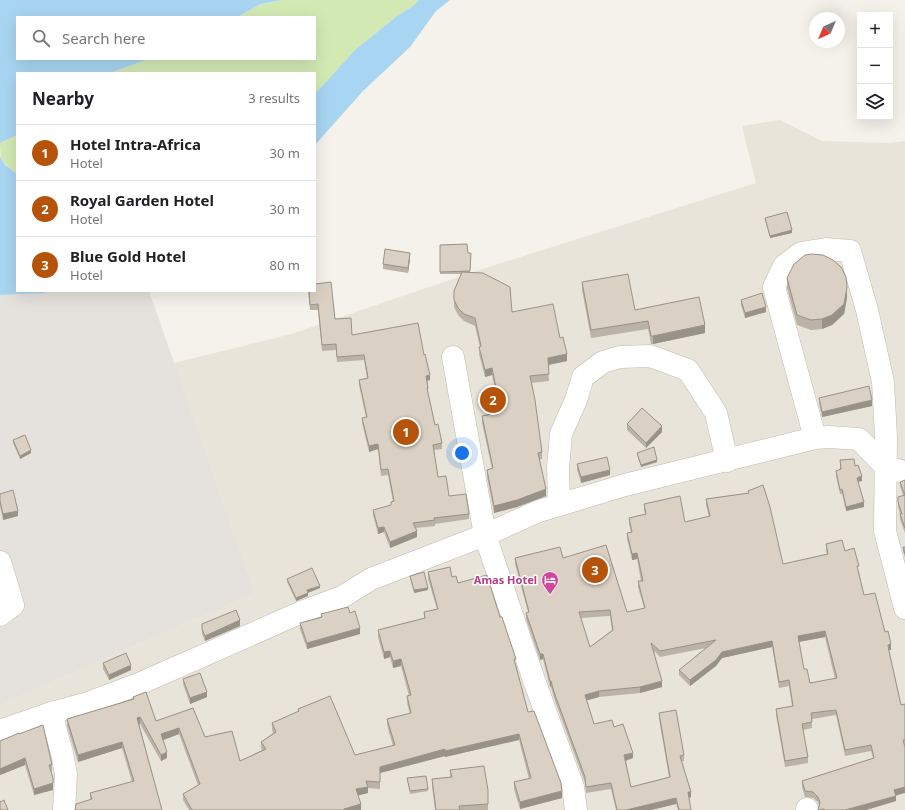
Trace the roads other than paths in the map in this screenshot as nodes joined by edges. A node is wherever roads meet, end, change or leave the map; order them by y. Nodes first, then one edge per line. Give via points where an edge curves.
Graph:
1 (453, 357) dead end
2 (815, 438) junction
3 (727, 461) junction
4 (895, 470) edge
5 (559, 504) junction
6 (485, 535) junction
7 (0, 562) edge
8 (905, 608) edge
9 (0, 615) edge
10 (51, 713) junction
11 (0, 730) edge
12 (64, 810) edge
13 (576, 810) edge

1 - 6 street
2 - 3 street
2 - 4 street via 859,439
2 - 4 street via 774,286 784,266 801,253 826,249 850,251 867,310 883,382 886,437
3 - 5 street via 625,485
3 - 5 street via 716,412 688,370 650,356 620,357 602,362 584,377 561,434 558,468
4 - 8 street via 885,531
5 - 6 street
6 - 10 street via 371,579 342,597 304,611 141,683 88,703
6 - 13 street via 535,683 574,787
7 - 9 street via 13,605
10 - 11 street
10 - 12 street via 66,774

